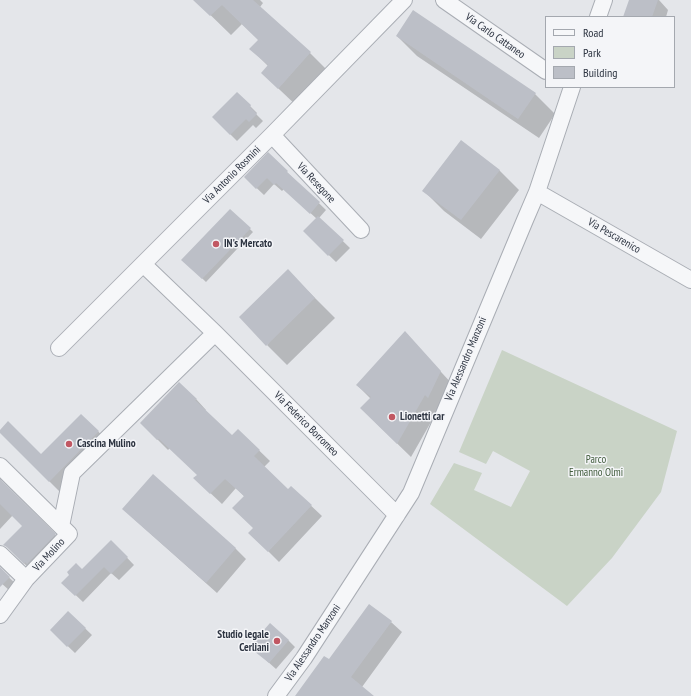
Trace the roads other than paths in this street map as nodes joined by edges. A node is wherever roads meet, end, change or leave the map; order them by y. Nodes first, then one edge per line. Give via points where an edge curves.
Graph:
1 (404, 0) edge
2 (444, 0) edge
3 (604, 0) edge
4 (598, 16) edge
5 (545, 70) edge
6 (571, 88) edge
7 (272, 135) junction
8 (537, 192) junction
9 (361, 230) dead end
10 (143, 264) junction
11 (691, 280) edge
12 (215, 333) junction
13 (59, 348) dead end
14 (0, 466) edge
15 (397, 515) junction
16 (61, 526) junction
17 (0, 554) edge
18 (26, 579) junction
19 (0, 615) edge
20 (276, 696) edge

1 - 7 street, Via Antonio Rosmini
2 - 5 street, Via Carlo Cattaneo
3 - 4 street
6 - 8 street, Via Alessandro Manzoni
7 - 9 street, Via Resegone
7 - 10 street, Via Antonio Rosmini
8 - 11 street, Via Pescarenico
8 - 15 street, Via Alessandro Manzoni via 410,493
10 - 12 street, Via Federico Borromeo
10 - 13 street, Via Antonio Rosmini
12 - 15 street, Via Federico Borromeo
12 - 16 street via 72,473
14 - 16 street, Via Molino
15 - 20 street, Via Alessandro Manzoni via 304,658
16 - 18 street, Via Molino via 69,534
17 - 18 street
18 - 19 street, Via Molino

